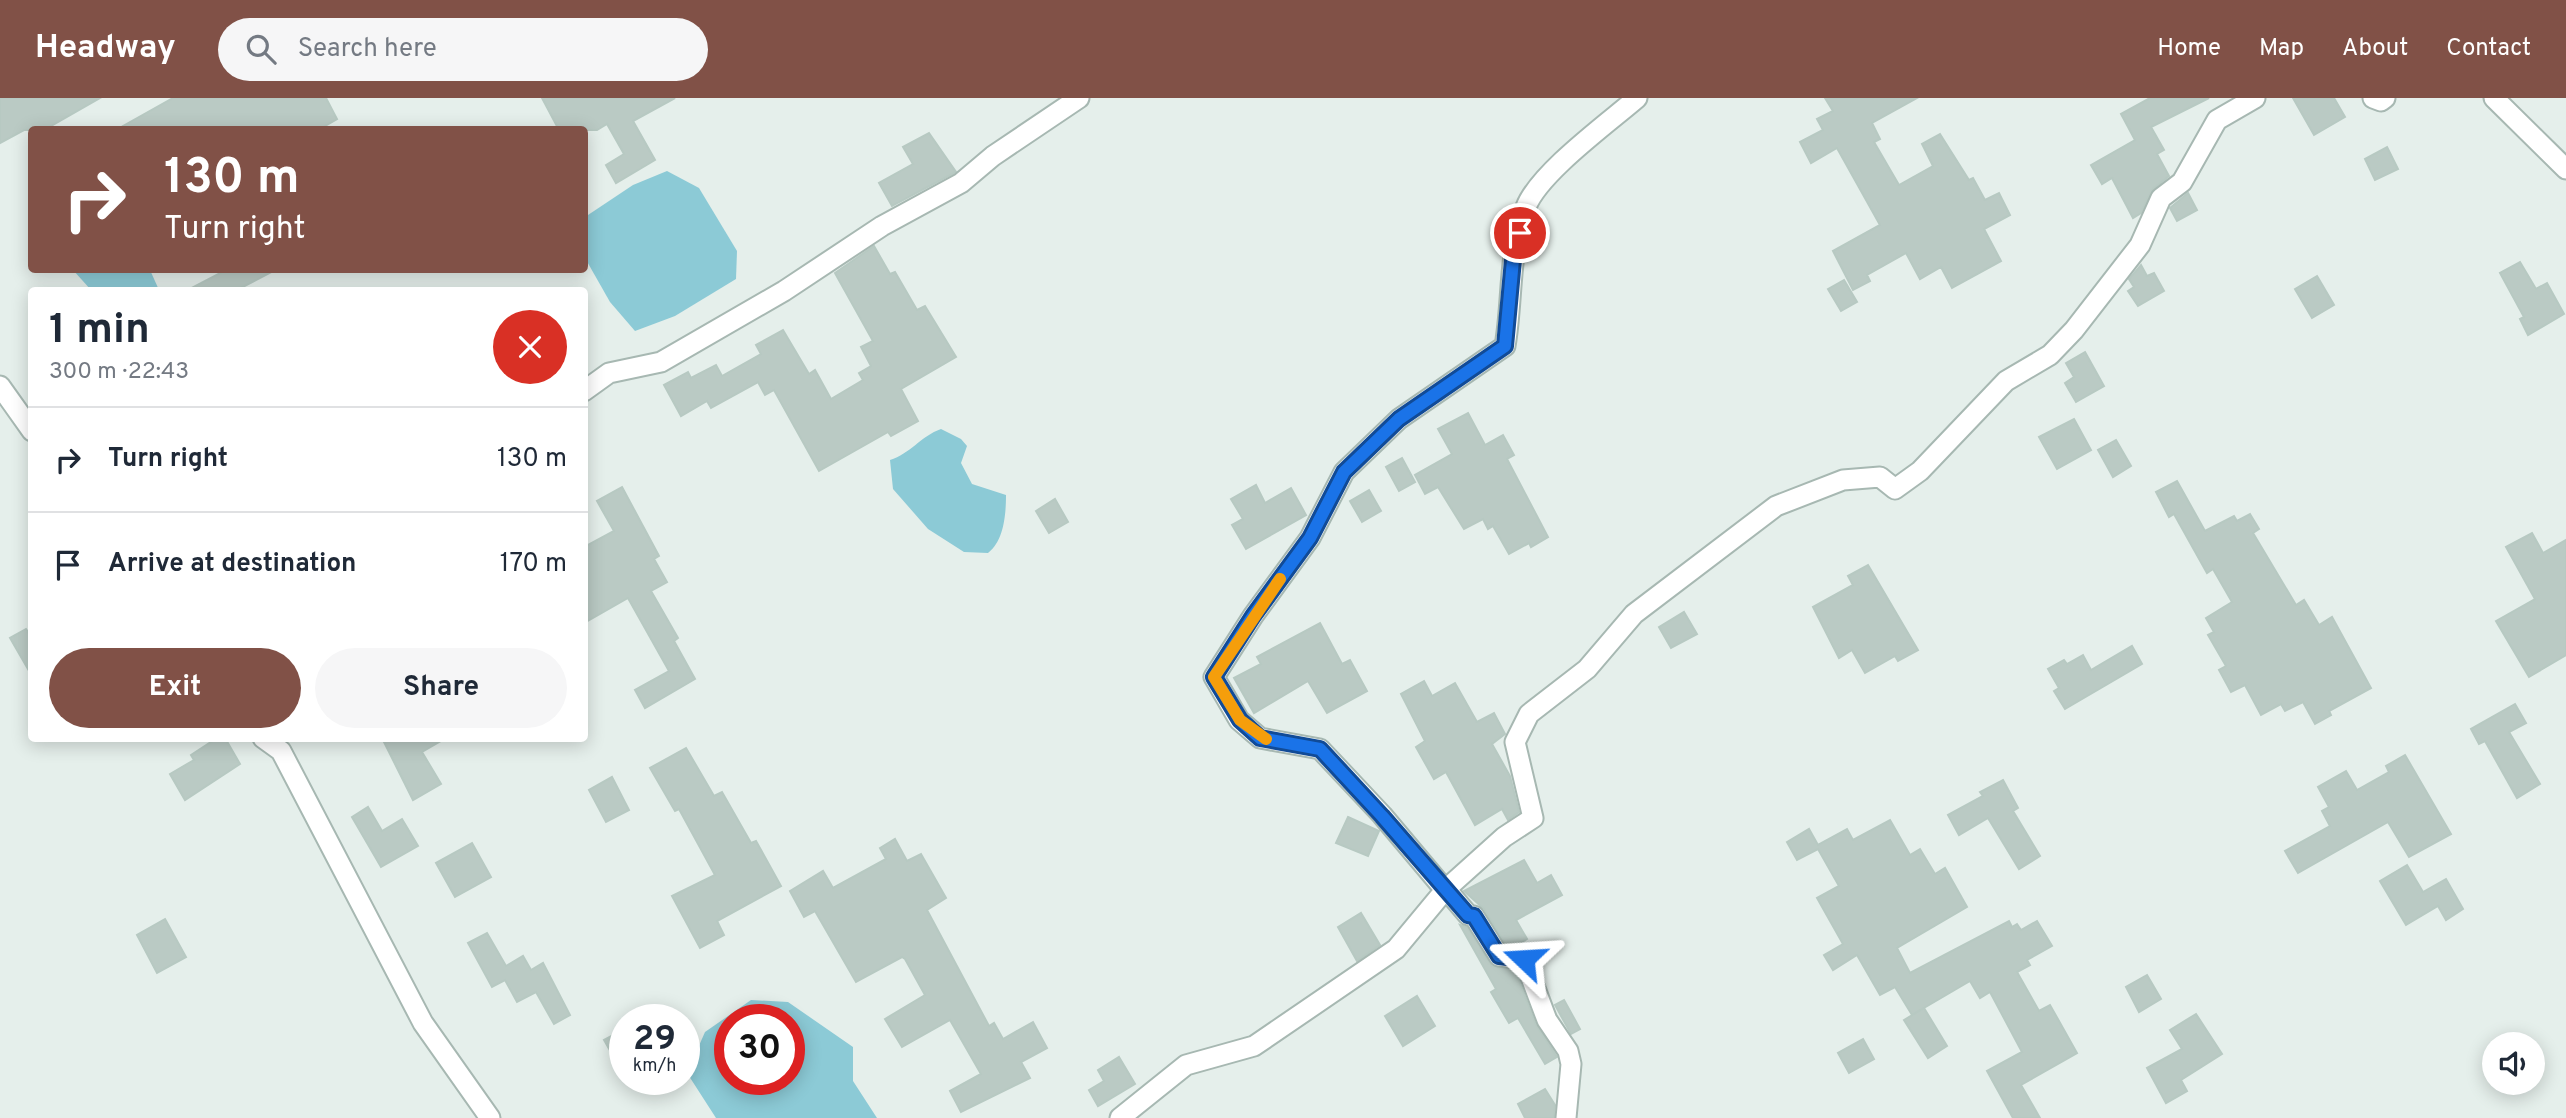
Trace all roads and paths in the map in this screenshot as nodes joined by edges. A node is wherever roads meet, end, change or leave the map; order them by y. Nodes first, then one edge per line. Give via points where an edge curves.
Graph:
1 (1079, 98) edge
2 (1637, 98) edge
3 (2255, 98) edge
4 (2373, 98) edge
5 (2385, 98) edge
6 (2494, 98) edge
7 (2566, 169) edge
8 (0, 386) edge
9 (588, 388) edge
10 (28, 425) edge
11 (268, 742) edge
12 (1446, 890) junction
13 (491, 1118) edge
14 (1121, 1118) edge
15 (1566, 1118) edge

1 - 9 street via 961,183 882,226 784,291 661,362 609,373
2 - 12 street via 1559,164 1526,206 1513,260 1505,346 1399,419 1344,472 1310,538 1214,677 1240,720 1260,738 1320,749
3 - 12 street via 2217,120 2182,182 2161,198 2140,245 2074,330 2050,355 2006,381 1920,471 1895,489 1880,477 1843,480 1776,506 1634,614 1587,670 1529,714 1515,742 1533,818 1504,837
4 - 5 street via 2381,102
6 - 7 street
8 - 10 street
11 - 13 street via 281,751 423,1023
12 - 14 street via 1396,949 1254,1046 1186,1065
12 - 15 street via 1474,916 1499,956 1524,959 1547,1020 1572,1064

